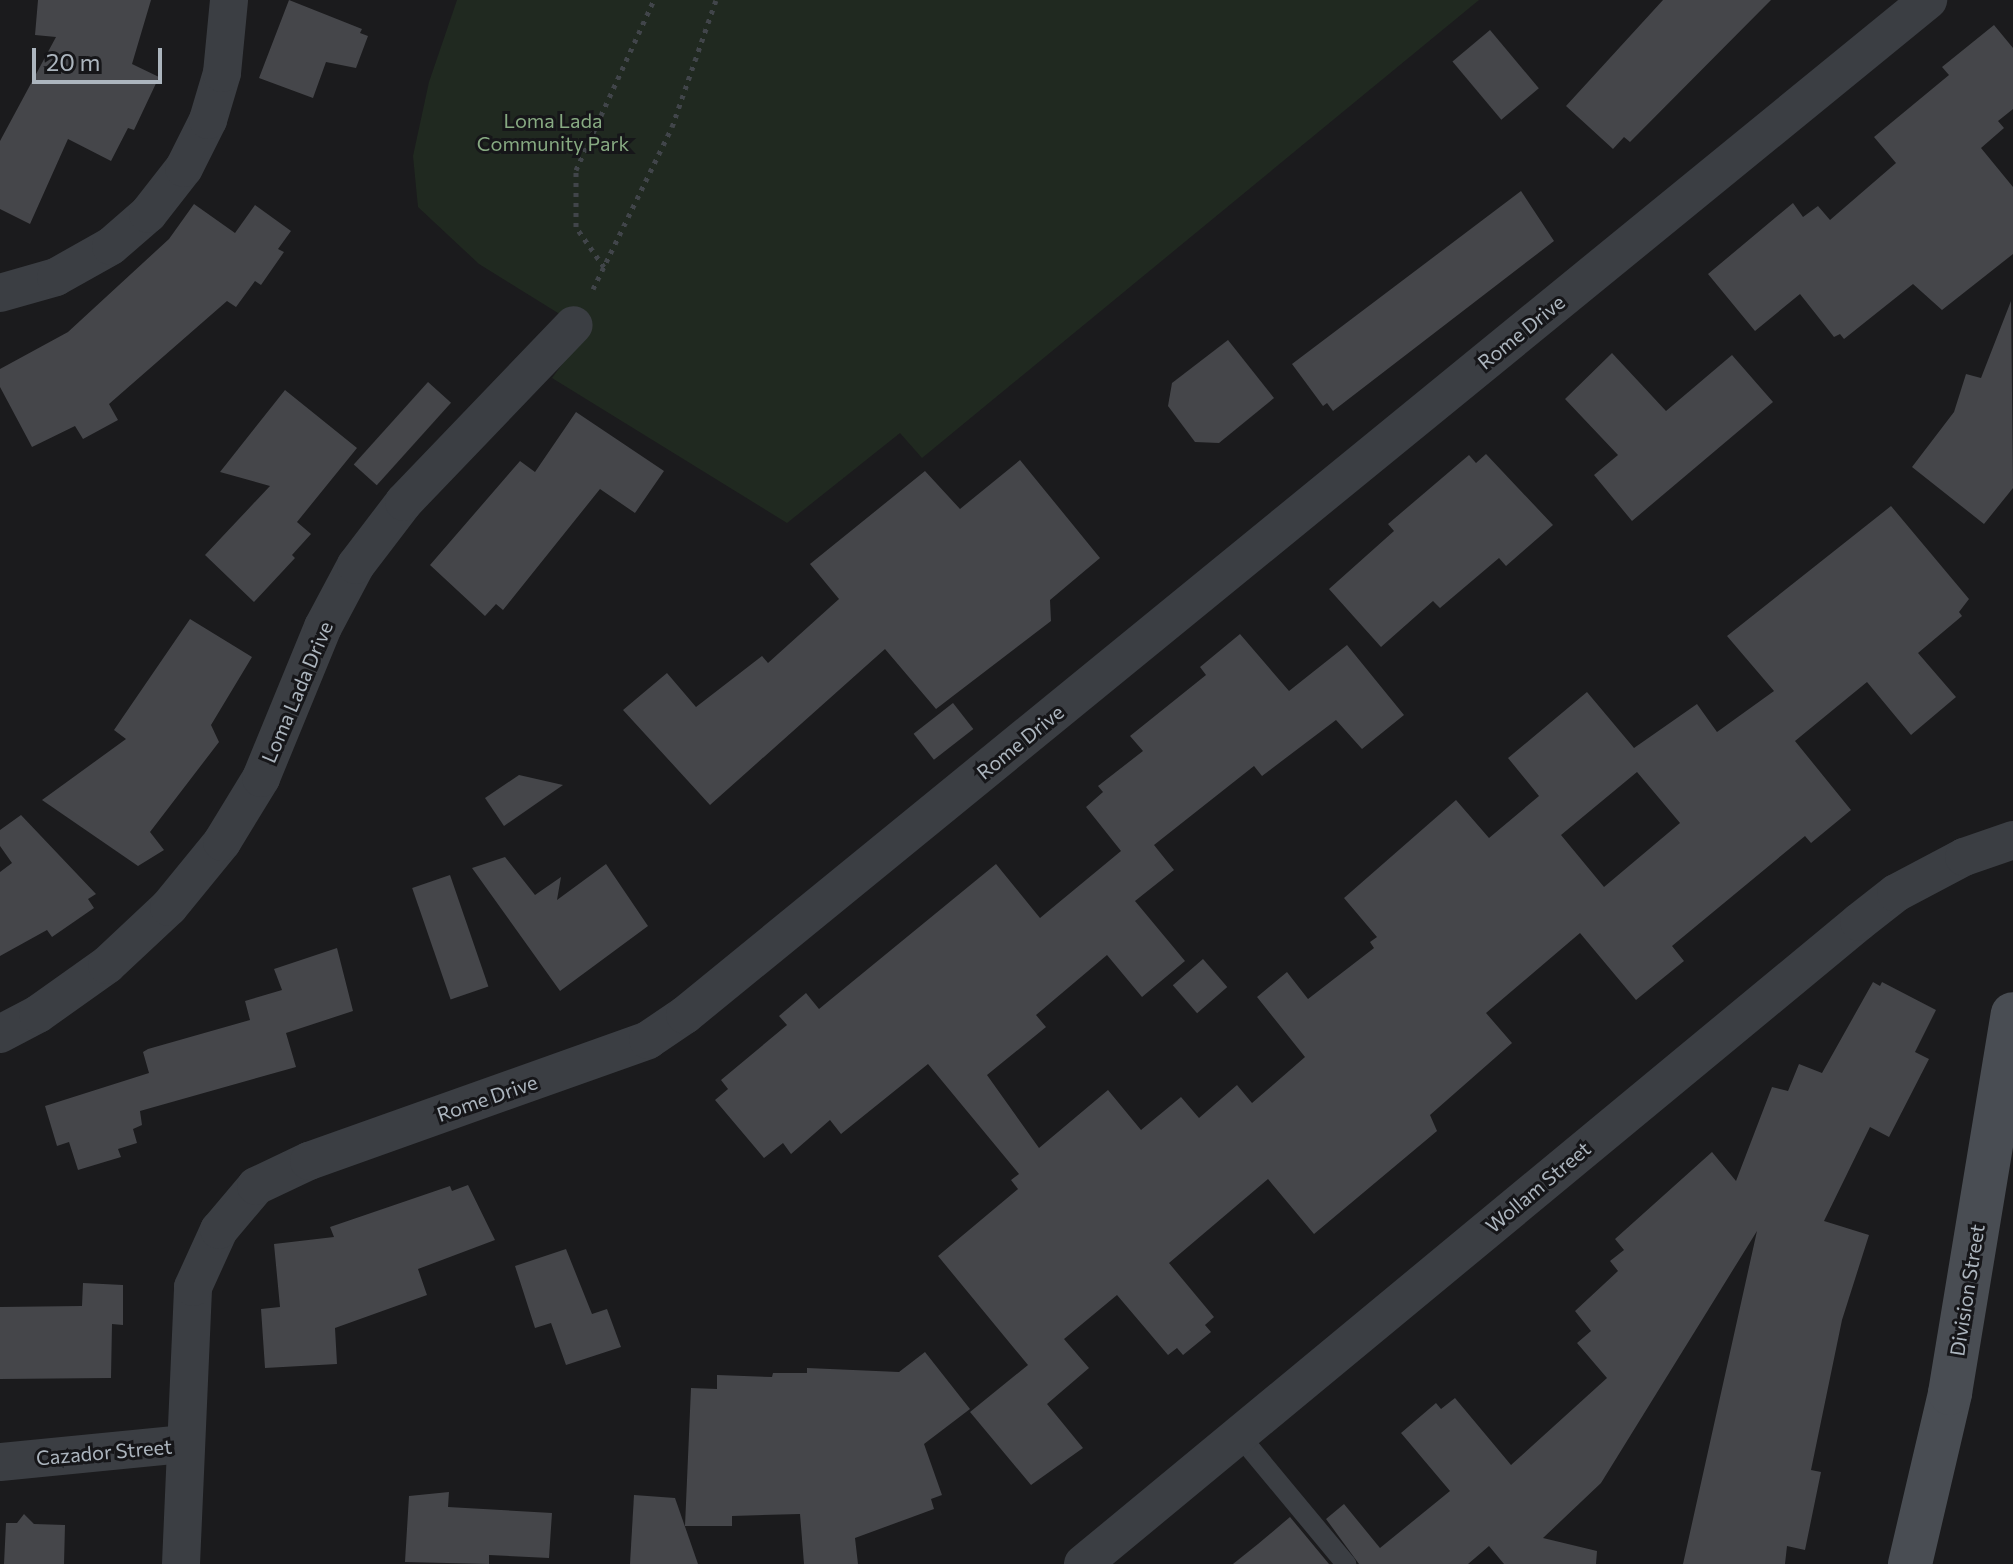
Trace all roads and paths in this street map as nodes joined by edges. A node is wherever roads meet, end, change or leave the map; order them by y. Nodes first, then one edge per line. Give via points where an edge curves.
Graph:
1 (229, 0) edge
2 (654, 0) edge
3 (716, 0) edge
4 (1928, 0) edge
5 (0, 293) edge
6 (574, 325) dead end
7 (2013, 840) edge
8 (2013, 1014) edge
9 (0, 1034) edge
10 (1239, 1435) junction
11 (185, 1444) junction
12 (0, 1462) edge
13 (181, 1564) edge
14 (1083, 1564) edge
15 (1346, 1564) edge
16 (1910, 1564) edge

1 - 5 street via 222,73 208,120 184,168 148,214 111,246 56,277
2 - 3 path via 576,170 576,227 604,268 672,127
4 - 11 street, Rome Drive via 685,1015 633,1046 309,1161 256,1186 219,1230 193,1287
6 - 9 street, Loma Lada Drive via 404,502 356,565 323,627 261,778 196,875 107,965
7 - 10 street, Wollam Street via 1964,857 1896,893
8 - 16 street, Division Street via 1950,1393
10 - 14 street, Wollam Street
10 - 15 lane
11 - 12 street, Cazador Street
11 - 13 street, Cazador Street

